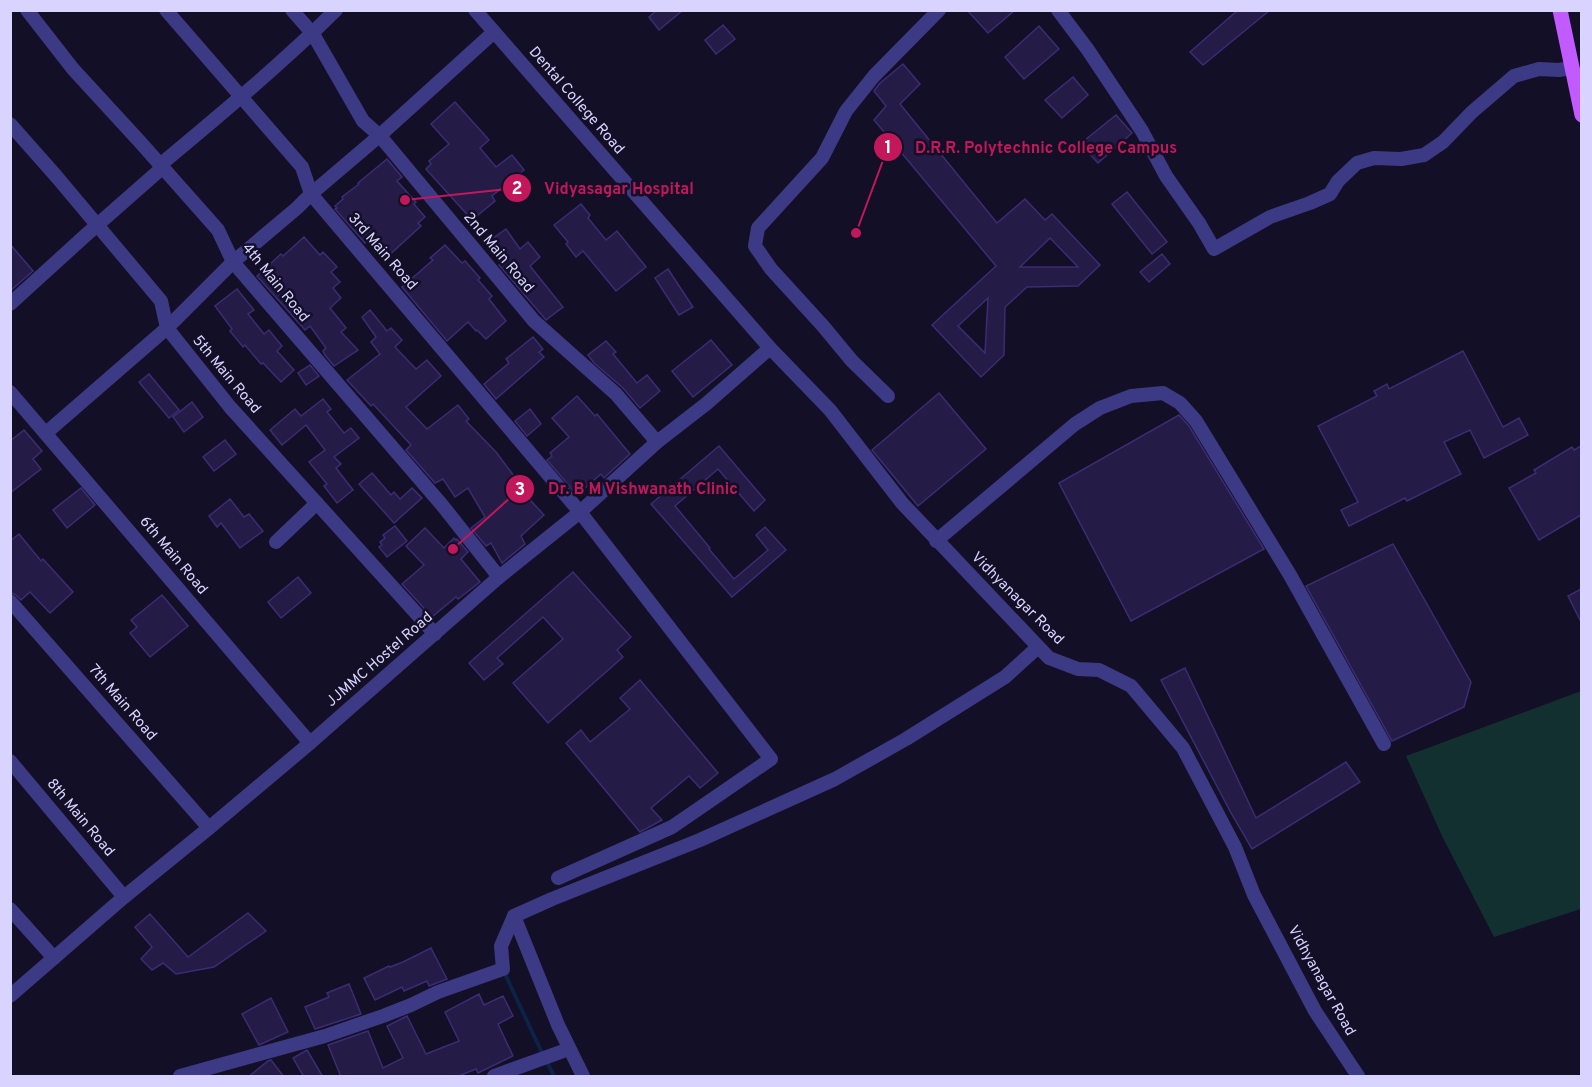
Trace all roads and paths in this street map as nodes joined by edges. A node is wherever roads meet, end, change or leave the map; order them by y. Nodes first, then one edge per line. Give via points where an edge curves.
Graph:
1 (27, 10) edge
2 (166, 10) edge
3 (292, 10) edge
4 (336, 10) edge
5 (475, 10) edge
6 (939, 10) edge
7 (1058, 10) edge
8 (1560, 10) edge
9 (494, 32) junction
10 (313, 34) junction
11 (1571, 68) junction
12 (242, 97) junction
13 (1581, 115) edge
14 (10, 124) edge
15 (380, 136) junction
16 (160, 165) junction
17 (310, 194) junction
18 (97, 225) junction
19 (233, 262) junction
20 (10, 304) edge
21 (166, 328) junction
22 (770, 348) junction
23 (10, 392) edge
24 (888, 396) dead end
25 (46, 433) junction
26 (657, 442) junction
27 (316, 503) junction
28 (580, 512) junction
29 (936, 541) junction
30 (276, 542) dead end
31 (499, 577) junction
32 (10, 601) edge
33 (435, 634) junction
34 (1038, 647) junction
35 (310, 742) junction
36 (1384, 744) dead end
37 (10, 761) edge
38 (208, 828) junction
39 (558, 878) dead end
40 (124, 897) junction
41 (10, 909) edge
42 (514, 916) junction
43 (54, 958) junction
44 (10, 996) edge
45 (569, 1049) junction
46 (180, 1077) edge
47 (494, 1077) edge
48 (583, 1077) edge
49 (1358, 1077) edge

1 - 16 street, 4th Main Road via 73,69
2 - 12 street, 3rd Main Road
3 - 10 street, 2nd Main Road
4 - 10 street
5 - 9 street, Dental College Road
6 - 24 street via 874,76 846,111 822,158 758,228 755,246 852,361
7 - 11 street via 1142,131 1214,249 1270,217 1330,194 1357,162 1424,155 1514,76 1539,69
8 - 11 main road
9 - 15 street
9 - 22 street, Dental College Road
10 - 12 street
10 - 15 street, 2nd Main Road via 363,121
11 - 13 main road
12 - 16 street
12 - 17 street, 3rd Main Road via 302,167
14 - 18 street, 5th Main Road
15 - 17 street
15 - 26 street, 2nd Main Road via 534,321 616,394
16 - 18 street via 162,168
16 - 19 street, 4th Main Road via 218,230
17 - 19 street
17 - 28 street, 3rd Main Road
18 - 20 street
18 - 21 street, 5th Main Road via 161,301
19 - 21 street
19 - 31 street, 4th Main Road
21 - 25 street
21 - 27 street, 5th Main Road
22 - 26 street, JJMMC Hostel Road
22 - 29 street, Vidhyanagar Road via 830,410
23 - 25 street, 6th Main Road
25 - 35 street, 6th Main Road
26 - 28 street, JJMMC Hostel Road
27 - 30 street
27 - 33 street, 5th Main Road
28 - 31 street, JJMMC Hostel Road
28 - 39 street, 3rd Main Road via 771,759 672,826
29 - 34 street, Vidhyanagar Road
29 - 36 street via 1075,424 1100,408 1131,396 1163,393 1180,403 1196,421 1290,575
31 - 33 street, JJMMC Hostel Road
32 - 38 street, 7th Main Road
33 - 35 street, JJMMC Hostel Road
34 - 42 street via 1005,676 835,779 700,840
34 - 49 street, Vidhyanagar Road via 1049,658 1078,669 1099,669 1131,686 1183,748 1315,1011
35 - 38 street, JJMMC Hostel Road
37 - 40 street, 8th Main Road
38 - 40 street, JJMMC Hostel Road
40 - 43 street, JJMMC Hostel Road
41 - 43 street
42 - 45 street
42 - 46 street via 501,946 503,969 325,1036
43 - 44 street, JJMMC Hostel Road
45 - 47 street
45 - 48 street

